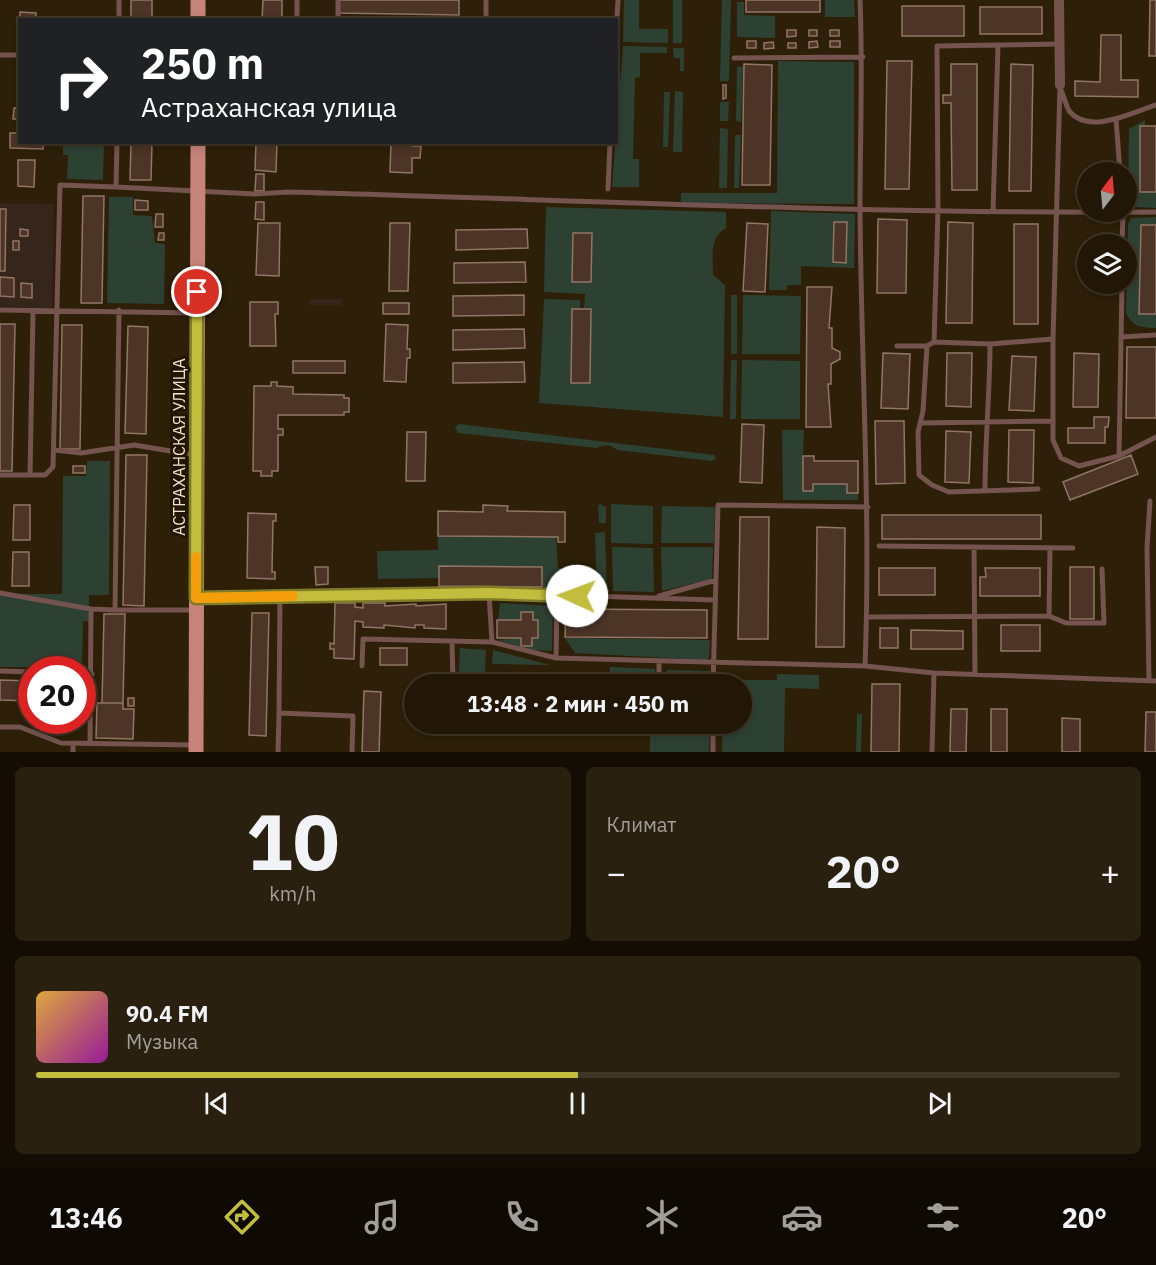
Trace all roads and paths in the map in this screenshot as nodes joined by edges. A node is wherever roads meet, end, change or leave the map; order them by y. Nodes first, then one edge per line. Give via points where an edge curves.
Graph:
1 (119, 0) edge
2 (198, 0) edge
3 (297, 0) edge
4 (338, 0) edge
5 (486, 0) edge
6 (618, 0) edge
7 (860, 0) edge
8 (1059, 0) edge
9 (118, 18) edge
10 (198, 18) edge
11 (297, 18) edge
12 (338, 18) edge
13 (486, 18) edge
14 (617, 18) edge
15 (1059, 44) junction
16 (998, 45) junction
17 (0, 55) edge
18 (18, 56) edge
19 (863, 57) junction
20 (734, 58) dead end
21 (1060, 85) junction
22 (1156, 105) edge
23 (1116, 118) junction
24 (117, 144) edge
25 (198, 144) edge
26 (610, 144) edge
27 (1119, 162) edge
28 (116, 188) junction
29 (608, 189) dead end
30 (197, 190) junction
31 (860, 209) junction
32 (938, 210) junction
33 (993, 211) junction
34 (1056, 212) junction
35 (1077, 212) edge
36 (1137, 212) edge
37 (1156, 212) edge
38 (1122, 294) edge
39 (0, 310) edge
40 (119, 310) junction
41 (33, 312) junction
42 (58, 313) junction
43 (197, 313) junction
44 (1156, 335) edge
45 (1121, 337) junction
46 (1053, 339) junction
47 (934, 342) junction
48 (990, 344) junction
49 (897, 346) dead end
50 (927, 346) junction
51 (1053, 421) junction
52 (920, 423) junction
53 (987, 423) junction
54 (1156, 437) edge
55 (117, 447) junction
56 (54, 450) junction
57 (197, 456) junction
58 (1119, 456) junction
59 (0, 475) edge
60 (30, 475) junction
61 (1038, 489) dead end
62 (985, 490) junction
63 (1150, 501) dead end
64 (868, 507) junction
65 (879, 546) dead end
66 (974, 548) junction
67 (1050, 548) junction
68 (1073, 549) dead end
69 (1102, 569) dead end
70 (716, 580) junction
71 (0, 593) edge
72 (489, 593) junction
73 (557, 595) junction
74 (280, 597) junction
75 (652, 598) junction
76 (715, 600) junction
77 (196, 604) junction
78 (91, 609) junction
79 (115, 610) junction
80 (1049, 616) junction
81 (867, 617) junction
82 (974, 618) junction
83 (452, 641) junction
84 (492, 642) junction
85 (92, 656) edge
86 (556, 658) junction
87 (659, 661) junction
88 (714, 663) junction
89 (362, 666) dead end
90 (865, 666) junction
91 (0, 671) edge
92 (18, 672) edge
93 (934, 673) junction
94 (453, 674) edge
95 (659, 674) edge
96 (713, 674) edge
97 (975, 674) junction
98 (1149, 681) junction
99 (1156, 681) edge
100 (279, 713) junction
101 (0, 727) edge
102 (90, 734) edge
103 (713, 734) edge
104 (73, 743) junction
105 (90, 743) junction
106 (112, 743) junction
107 (196, 748) edge
108 (73, 752) edge
109 (112, 752) edge
110 (278, 752) edge
111 (352, 752) edge
112 (713, 752) edge
113 (932, 752) edge

1 - 9 lane
2 - 10 main road
3 - 11 lane
4 - 12 lane
5 - 13 lane
6 - 14 lane
7 - 19 lane
8 - 15 street
15 - 16 lane
15 - 21 street
16 - 32 lane via 937,46
16 - 33 lane
17 - 18 lane
19 - 20 lane
19 - 31 lane
21 - 23 lane via 1069,111 1082,121
21 - 34 lane
22 - 23 lane
23 - 27 lane
24 - 28 lane
25 - 30 main road, АСТРАХАНСКАЯ УЛИЦА
26 - 29 lane
28 - 30 lane
28 - 42 lane via 60,185
30 - 31 lane
30 - 43 main road, АСТРАХАНСКАЯ УЛИЦА
31 - 32 lane
31 - 64 lane
32 - 33 lane
32 - 47 lane
33 - 34 lane
34 - 35 lane
34 - 46 lane
36 - 37 lane
38 - 45 lane
39 - 41 lane
40 - 42 lane
40 - 43 lane
40 - 55 lane
41 - 42 lane
41 - 60 lane
42 - 56 lane
43 - 57 main road, АСТРАХАНСКАЯ УЛИЦА
44 - 45 lane
45 - 58 lane
46 - 48 lane
46 - 51 lane
47 - 48 lane
47 - 50 lane
48 - 53 lane
49 - 50 lane
50 - 52 lane
51 - 53 lane
51 - 58 lane via 1053,440 1061,458 1079,466
52 - 53 lane
52 - 62 lane via 919,475 949,492
53 - 62 lane
54 - 58 lane
55 - 56 lane via 81,453
55 - 57 lane via 134,445
55 - 79 lane
56 - 60 lane via 49,474
57 - 77 main road, АСТРАХАНСКАЯ УЛИЦА
59 - 60 lane
61 - 62 lane
63 - 98 lane
64 - 70 lane via 718,506
64 - 81 lane
65 - 66 lane
66 - 67 lane
66 - 82 lane
67 - 68 lane
67 - 80 lane
69 - 80 lane via 1104,623 1066,623
70 - 75 lane
70 - 76 lane
71 - 78 lane
72 - 73 lane
72 - 74 lane
72 - 84 lane
73 - 75 lane
73 - 86 lane
74 - 77 lane
74 - 100 lane
75 - 76 lane
76 - 88 lane
77 - 79 lane
77 - 107 main road, АСТРАХАНСКАЯ УЛИЦА
78 - 79 lane
78 - 85 lane
80 - 82 lane
81 - 82 lane
81 - 90 lane
82 - 97 lane
83 - 84 lane
83 - 89 lane via 363,639
83 - 94 lane
84 - 86 lane
86 - 87 lane
87 - 88 lane
87 - 95 lane
88 - 90 lane
88 - 96 lane
90 - 93 lane
91 - 92 lane
93 - 97 lane
93 - 113 lane
97 - 98 lane
98 - 99 lane
100 - 110 lane
100 - 111 lane via 352,716
101 - 104 lane via 20,728 61,743
102 - 105 lane
103 - 112 lane
104 - 105 lane
104 - 108 lane
105 - 106 lane
106 - 107 lane
106 - 109 lane

